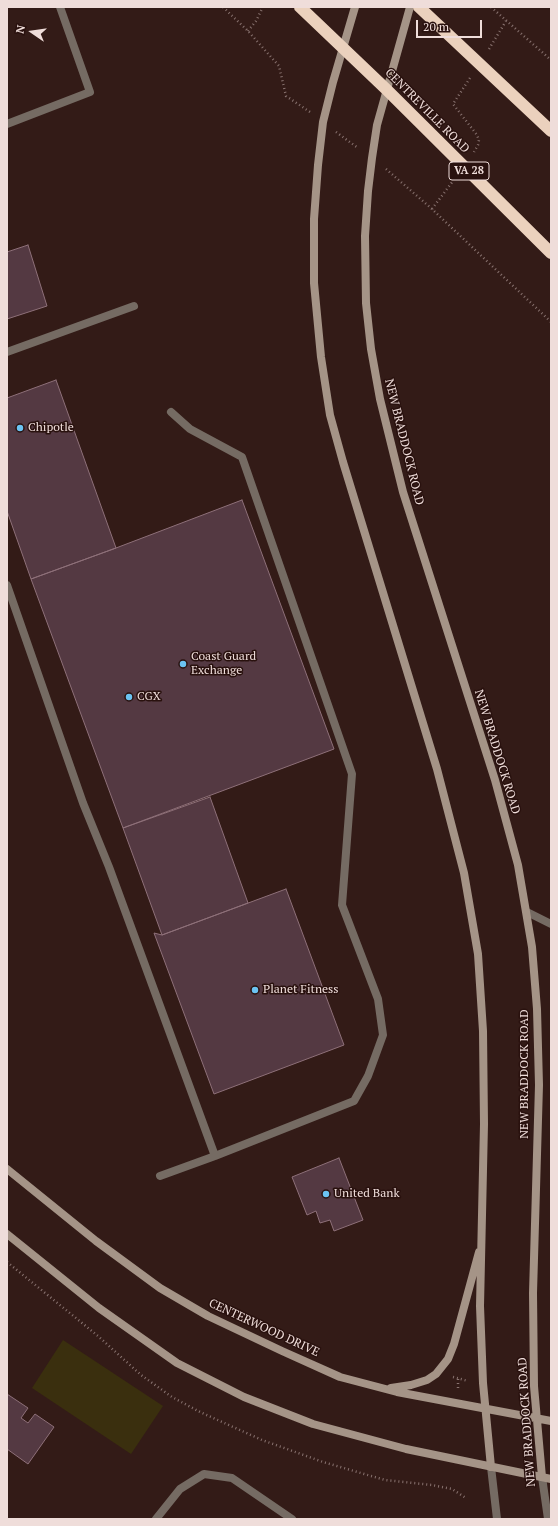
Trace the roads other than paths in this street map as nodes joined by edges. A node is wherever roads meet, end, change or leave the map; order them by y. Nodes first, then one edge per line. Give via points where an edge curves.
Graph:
1 (60, 7) edge
2 (300, 7) edge
3 (355, 7) edge
4 (410, 7) edge
5 (419, 7) edge
6 (343, 48) junction
7 (387, 90) junction
8 (7, 124) edge
9 (551, 131) edge
10 (551, 253) edge
11 (134, 306) dead end
12 (7, 352) edge
13 (171, 412) dead end
14 (7, 585) edge
15 (527, 912) junction
16 (551, 924) edge
17 (215, 1156) junction
18 (7, 1170) edge
19 (160, 1176) dead end
20 (7, 1234) edge
21 (483, 1238) junction
22 (382, 1388) junction
23 (485, 1409) junction
24 (536, 1419) junction
25 (551, 1421) edge
26 (491, 1467) junction
27 (547, 1478) edge
28 (156, 1519) edge
29 (292, 1519) edge
30 (497, 1519) edge
31 (548, 1519) edge

1 - 8 street via 90,92
2 - 6 highway, CENTREVILLE ROAD / VA 28
3 - 6 street
4 - 7 street, NEW BRADDOCK ROAD
5 - 9 highway
6 - 7 highway, CENTREVILLE ROAD / VA 28
6 - 21 street via 323,122 314,220 314,283 320,357 332,422 432,754 464,873 478,954 484,1031
7 - 10 highway, CENTREVILLE ROAD / VA 28
7 - 15 street, NEW BRADDOCK ROAD via 377,125 365,236 366,303 372,356 403,492 495,780 518,865
11 - 12 street
13 - 17 street via 190,429 242,457 352,774 342,905 378,999 383,1035 368,1076 354,1102
14 - 17 street via 83,803
15 - 16 street
15 - 24 street, NEW BRADDOCK ROAD via 538,1032 539,1085 533,1293
17 - 19 street
18 - 22 street, CENTERWOOD DRIVE via 160,1288 208,1316 340,1377
20 - 26 street via 99,1308 171,1358 244,1397 313,1424 406,1449
21 - 22 street via 448,1359 436,1374 426,1380 411,1385
21 - 23 street via 480,1306
22 - 23 street, CENTERWOOD DRIVE
23 - 24 street, CENTERWOOD DRIVE
23 - 26 street
24 - 25 street, CENTERWOOD DRIVE
24 - 27 street, NEW BRADDOCK ROAD
26 - 27 street
26 - 30 street
27 - 31 street, NEW BRADDOCK ROAD
28 - 29 street via 180,1489 204,1474 232,1478

